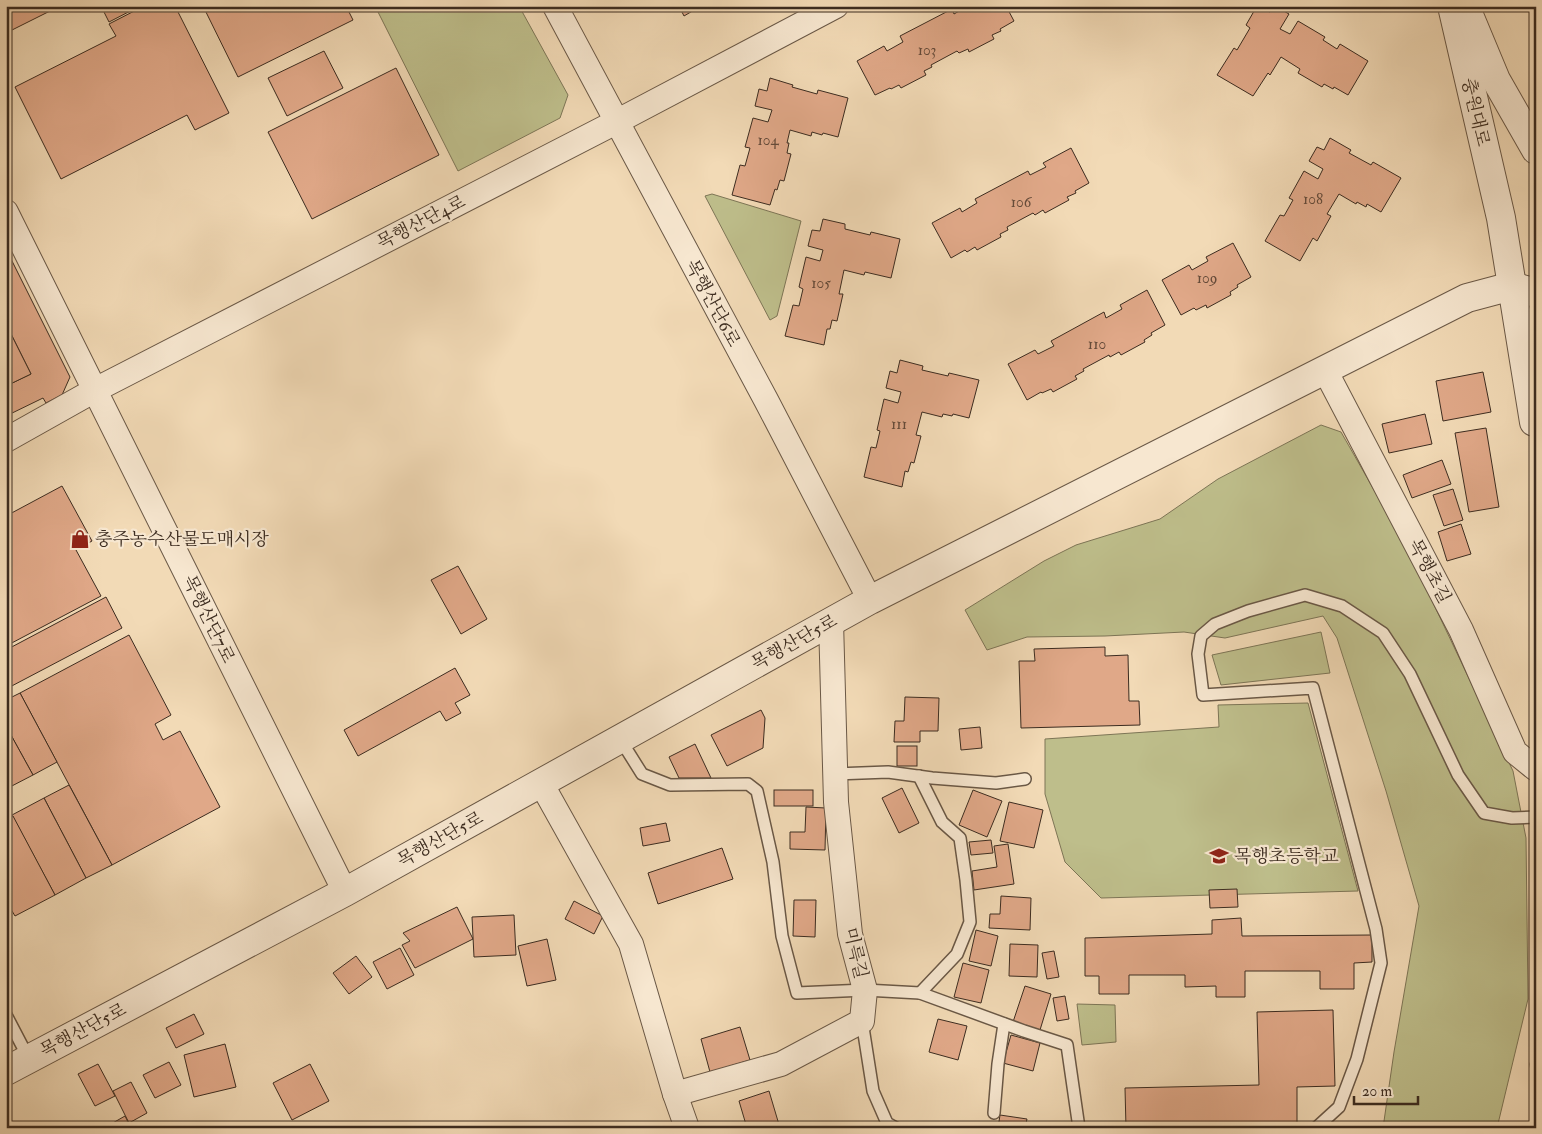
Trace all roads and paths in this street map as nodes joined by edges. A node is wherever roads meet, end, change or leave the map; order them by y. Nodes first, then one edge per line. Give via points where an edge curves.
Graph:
1 (555, 6) edge
2 (836, 6) edge
3 (1452, 6) edge
4 (1465, 6) edge
5 (616, 122) junction
6 (1536, 150) edge
7 (6, 212) edge
8 (1524, 289) edge
9 (1325, 370) junction
10 (95, 390) junction
11 (1535, 425) edge
12 (6, 440) edge
13 (870, 600) junction
14 (831, 621) junction
15 (620, 740) junction
16 (1536, 769) edge
17 (835, 774) junction
18 (919, 776) junction
19 (1026, 779) dead end
20 (541, 783) junction
21 (1536, 817) edge
22 (345, 892) junction
23 (865, 990) junction
24 (920, 993) junction
25 (6, 1015) edge
26 (862, 1021) junction
27 (1004, 1024) junction
28 (18, 1065) edge
29 (675, 1094) junction
30 (994, 1113) dead end
31 (687, 1128) edge
32 (896, 1128) edge
33 (1079, 1128) edge
34 (1316, 1128) edge

1 - 5 street, 목행산단6로
2 - 5 street, 목행산단4로
3 - 8 street, 충원대로 via 1501,218
4 - 6 street via 1496,80
5 - 10 street, 목행산단4로
5 - 13 street, 목행산단6로
7 - 10 street, 목행산단7로
8 - 9 street, 목행산단5로 via 1467,298
8 - 11 street, 충원대로
9 - 13 street, 목행산단5로
9 - 16 street, 목행초길 via 1461,630 1515,752
10 - 12 street, 목행산단4로
10 - 22 street, 목행산단7로
13 - 14 street, 목행산단5로
14 - 15 street, 목행산단5로
14 - 17 street, 미륵길
15 - 20 street, 목행산단5로
15 - 23 lane via 642,774 670,785 748,784 757,791 773,862 782,936 797,993
17 - 18 lane via 888,772
17 - 23 street, 미륵길 via 850,934
18 - 19 lane via 988,782
18 - 24 lane via 942,822 960,838 970,922 957,954
20 - 22 street, 목행산단5로
20 - 29 street via 631,944
21 - 34 lane via 1484,814 1458,775 1410,674 1383,633 1342,606 1305,595 1215,624 1201,636 1198,654 1203,695 1313,688 1376,929 1381,963 1357,1059 1339,1108
22 - 28 street, 목행산단5로
23 - 24 lane, 미륵길
23 - 26 street
24 - 27 lane, 미륵길
25 - 28 lane
26 - 29 street via 781,1064
26 - 32 lane via 873,1091 887,1123
27 - 30 lane
27 - 33 lane, 미륵길 via 1067,1045
29 - 31 street

